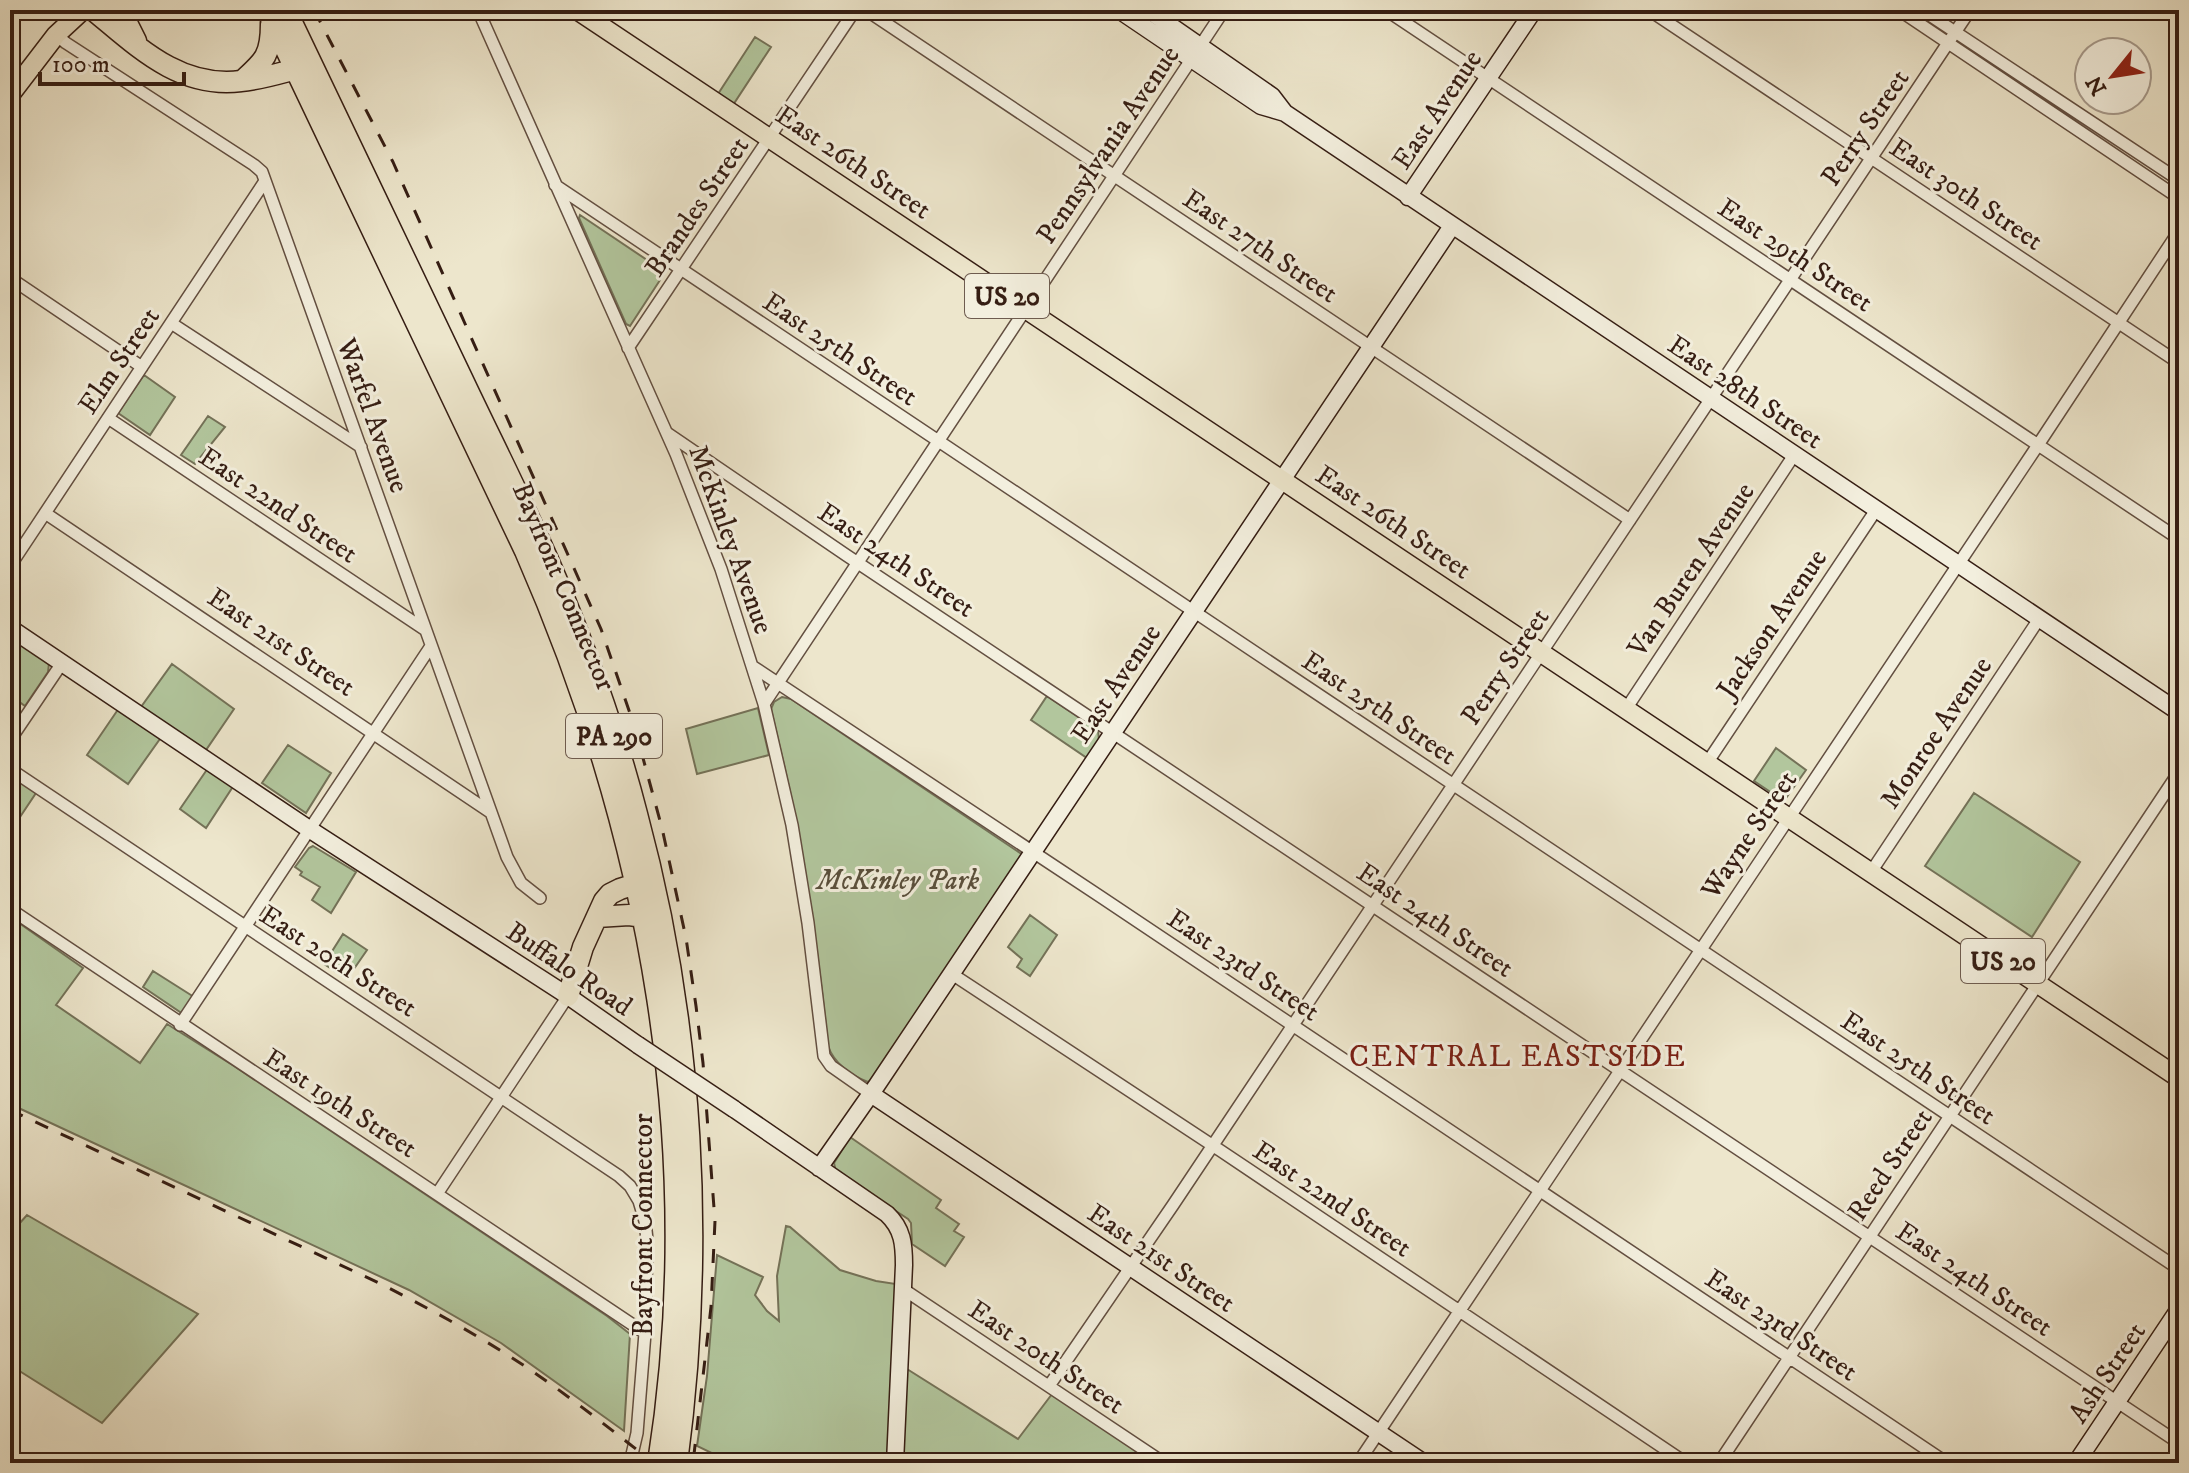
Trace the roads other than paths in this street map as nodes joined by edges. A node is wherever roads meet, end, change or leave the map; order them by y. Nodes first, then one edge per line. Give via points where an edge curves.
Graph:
1 (83, 10) edge
2 (93, 10) edge
3 (123, 10) edge
4 (478, 10) edge
5 (577, 10) edge
6 (855, 10) edge
7 (866, 10) edge
8 (1119, 10) edge
9 (1148, 10) edge
10 (1224, 10) edge
11 (1386, 10) edge
12 (1534, 10) edge
13 (1649, 10) edge
14 (1899, 10) edge
15 (1922, 10) edge
16 (1970, 10) edge
17 (2173, 10) edge
18 (274, 13) edge
19 (2179, 14) edge
20 (1956, 32) junction
21 (56, 35) junction
22 (1949, 43) junction
23 (140, 48) junction
24 (1196, 52) junction
25 (304, 67) junction
26 (1488, 78) junction
27 (242, 81) junction
28 (10, 95) edge
29 (770, 138) junction
30 (1872, 158) junction
31 (1114, 176) junction
32 (2179, 180) edge
33 (265, 181) junction
34 (555, 185) junction
35 (1408, 197) junction
36 (2179, 198) edge
37 (1452, 226) junction
38 (2179, 231) edge
39 (681, 270) junction
40 (10, 278) edge
41 (1791, 279) junction
42 (1026, 309) junction
43 (2118, 322) junction
44 (171, 323) junction
45 (1371, 347) junction
46 (628, 348) junction
47 (2179, 363) edge
48 (142, 367) junction
49 (1711, 399) junction
50 (108, 418) junction
51 (667, 433) junction
52 (938, 441) junction
53 (2038, 445) junction
54 (362, 448) junction
55 (1794, 455) junction
56 (1282, 480) junction
57 (1876, 510) junction
58 (45, 513) junction
59 (1630, 520) junction
60 (2179, 539) edge
61 (857, 562) junction
62 (1957, 564) junction
63 (10, 566) edge
64 (1194, 612) junction
65 (2039, 619) junction
66 (10, 628) edge
67 (424, 630) junction
68 (431, 646) junction
69 (1542, 653) junction
70 (62, 663) junction
71 (752, 666) junction
72 (777, 683) junction
73 (764, 704) junction
74 (1626, 709) junction
75 (2179, 712) edge
76 (372, 733) junction
77 (1113, 733) junction
78 (10, 740) edge
79 (1707, 763) junction
80 (10, 769) edge
81 (2179, 772) edge
82 (1453, 785) junction
83 (490, 813) junction
84 (1788, 817) junction
85 (309, 829) junction
86 (1033, 852) junction
87 (1871, 872) junction
88 (645, 881) junction
89 (540, 898) dead end
90 (1372, 906) junction
91 (10, 909) edge
92 (597, 917) junction
93 (644, 917) junction
94 (245, 926) junction
95 (1700, 949) junction
96 (952, 974) junction
97 (2038, 984) junction
98 (568, 996) junction
99 (180, 1025) junction
100 (1293, 1025) junction
101 (1619, 1070) junction
102 (2179, 1078) edge
103 (871, 1094) junction
104 (502, 1096) junction
105 (1950, 1116) junction
106 (1212, 1145) junction
107 (819, 1168) junction
108 (1539, 1191) junction
109 (437, 1194) junction
110 (1869, 1237) junction
111 (1130, 1267) junction
112 (2179, 1269) edge
113 (903, 1289) junction
114 (2179, 1309) edge
115 (1458, 1312) junction
116 (645, 1333) junction
117 (1789, 1358) junction
118 (1049, 1386) junction
119 (2117, 1402) junction
120 (1378, 1432) junction
121 (2179, 1443) edge
122 (630, 1463) edge
123 (658, 1463) edge
124 (677, 1463) edge
125 (895, 1463) edge
126 (1164, 1463) edge
127 (1358, 1463) edge
128 (1424, 1463) edge
129 (1686, 1463) edge
130 (1719, 1463) edge
131 (1947, 1463) edge
132 (2076, 1463) edge

1 - 21 main road
2 - 23 highway
3 - 23 highway
4 - 34 street, McKinley Avenue
5 - 29 main road, East 26th Street / US 20
6 - 29 street, Brandes Street
7 - 31 street, East 27th Street
8 - 24 street, East 28th Street
9 - 24 street, East 28th Street
10 - 24 street, Pennsylvania Avenue
11 - 26 street, East 29th Street
12 - 26 street, East Avenue
13 - 30 street, East 30th Street
14 - 22 street
15 - 20 street
16 - 20 street, Perry Street
17 - 19 street
18 - 25 highway, Bayfront Connector / PA 290
18 - 27 highway via 269,50
20 - 22 street, Perry Street
20 - 32 street
21 - 28 main road
21 - 33 street, Warfel Avenue via 254,165
22 - 30 street, Perry Street
22 - 36 street
23 - 27 highway via 192,78
24 - 31 street, Pennsylvania Avenue
24 - 35 street, East 28th Street via 1272,96 1285,113
25 - 27 highway
25 - 88 highway, Bayfront Connector / PA 290 via 563,595 637,814
26 - 35 street, East Avenue
26 - 41 street, East 29th Street
29 - 39 street, Brandes Street
29 - 42 main road, East 26th Street / US 20
30 - 41 street, Perry Street
30 - 43 street, East 30th Street
31 - 42 street, Pennsylvania Avenue
31 - 45 street, East 27th Street
33 - 44 street, Elm Street
33 - 54 street, Warfel Avenue
34 - 39 street, East 25th Street
34 - 46 street, McKinley Avenue
35 - 37 street, East 28th Street
37 - 45 street, East Avenue
37 - 49 street, East 28th Street
38 - 43 street, Wayne Street
39 - 46 street, Brandes Street
39 - 52 street, East 25th Street
40 - 48 street
41 - 49 street, Perry Street
41 - 53 street, East 29th Street
42 - 52 street, Pennsylvania Avenue
42 - 56 main road, East 26th Street / US 20
43 - 47 street, East 30th Street
43 - 53 street, Wayne Street
44 - 48 street, Elm Street
44 - 54 street
45 - 56 street, East Avenue
45 - 59 street, East 27th Street
46 - 51 street, McKinley Avenue
48 - 50 street, Elm Street
49 - 55 street, East 28th Street
49 - 59 street, Perry Street
50 - 58 street, Elm Street
50 - 67 street, East 22nd Street
51 - 61 street, East 24th Street
51 - 71 street, McKinley Avenue
52 - 61 street, Pennsylvania Avenue
52 - 64 street, East 25th Street
53 - 60 street, East 29th Street
53 - 62 street, Wayne Street
54 - 67 street, Warfel Avenue
55 - 57 street, East 28th Street
55 - 74 street, Van Buren Avenue
56 - 64 street, East Avenue
56 - 69 main road, East 26th Street / US 20
57 - 62 street, East 28th Street
57 - 79 street, Jackson Avenue
58 - 63 street, Elm Street
58 - 76 street, East 21st Street
59 - 69 street, Perry Street
61 - 72 street, Pennsylvania Avenue
61 - 77 street, East 24th Street
62 - 65 street, East 28th Street
62 - 84 street, Wayne Street
64 - 77 street, East Avenue
64 - 82 street, East 25th Street
65 - 75 street, East 28th Street
65 - 87 street, Monroe Avenue
66 - 70 street, Buffalo Road
67 - 68 street, Warfel Avenue
68 - 76 street
68 - 83 street, Warfel Avenue
69 - 74 main road, East 26th Street / US 20
69 - 82 street, Perry Street
70 - 78 street
70 - 85 street, Buffalo Road
71 - 72 street, East 23rd Street
71 - 73 street, McKinley Avenue
72 - 73 street, Pennsylvania Avenue
72 - 86 street, East 23rd Street
73 - 103 street, McKinley Avenue via 792,825 823,1053 831,1066
74 - 79 main road, East 26th Street / US 20
76 - 83 street, East 21st Street
76 - 85 street
77 - 86 street, East Avenue
77 - 90 street, East 24th Street
79 - 84 main road, East 26th Street / US 20
80 - 94 street, East 20th Street
81 - 97 street, Reed Street
82 - 90 street, Perry Street
82 - 95 street, East 25th Street
83 - 89 street, Warfel Avenue via 514,873
84 - 87 main road, East 26th Street / US 20
84 - 95 street, Wayne Street
85 - 94 street
85 - 98 street, Buffalo Road
86 - 96 street, East Avenue
86 - 100 street, East 23rd Street
87 - 97 main road, East 26th Street / US 20
88 - 92 highway via 610,894
88 - 93 highway, Bayfront Connector / PA 290
88 - 124 highway, Bayfront Connector / PA 290 via 667,946 692,1178 691,1321
90 - 100 street, Perry Street
90 - 101 street, East 24th Street
91 - 99 street, East 19th Street
92 - 93 highway
92 - 98 highway
93 - 123 highway, Bayfront Connector / PA 290 via 665,1048 674,1185 673,1314
94 - 99 street
94 - 104 street, East 20th Street
95 - 101 street, Wayne Street
95 - 105 street, East 25th Street
96 - 103 street, East Avenue
96 - 106 street, East 22nd Street
97 - 102 main road, East 26th Street / US 20
97 - 105 street, Reed Street
98 - 104 street
98 - 107 street, Buffalo Road, bridge
99 - 109 street, East 19th Street
100 - 106 street, Perry Street
100 - 108 street, East 23rd Street
101 - 108 street, Wayne Street
101 - 110 street, East 24th Street
103 - 107 street, East Avenue
103 - 111 street, East 21st Street
104 - 109 street
104 - 116 street, East 20th Street via 619,1176 637,1196 647,1230
105 - 110 street, Reed Street
105 - 112 street, East 25th Street
106 - 111 street, Perry Street
106 - 115 street, East 22nd Street
107 - 113 street, Buffalo Road via 897,1225 903,1239
108 - 115 street, Wayne Street
108 - 117 street, East 23rd Street
109 - 116 street, East 19th Street
110 - 117 street, Reed Street
110 - 119 street, East 24th Street
111 - 118 street, Perry Street
111 - 120 street, East 21st Street
113 - 118 street, East 20th Street
113 - 125 street, Buffalo Road
114 - 119 street, Ash Street
115 - 120 street, Wayne Street
115 - 129 street, East 22nd Street
116 - 122 street
117 - 130 street, Reed Street
117 - 131 street, East 23rd Street
118 - 126 street, East 20th Street
119 - 121 street, East 24th Street
119 - 132 street, Ash Street
120 - 127 street, Wayne Street
120 - 128 street, East 21st Street

